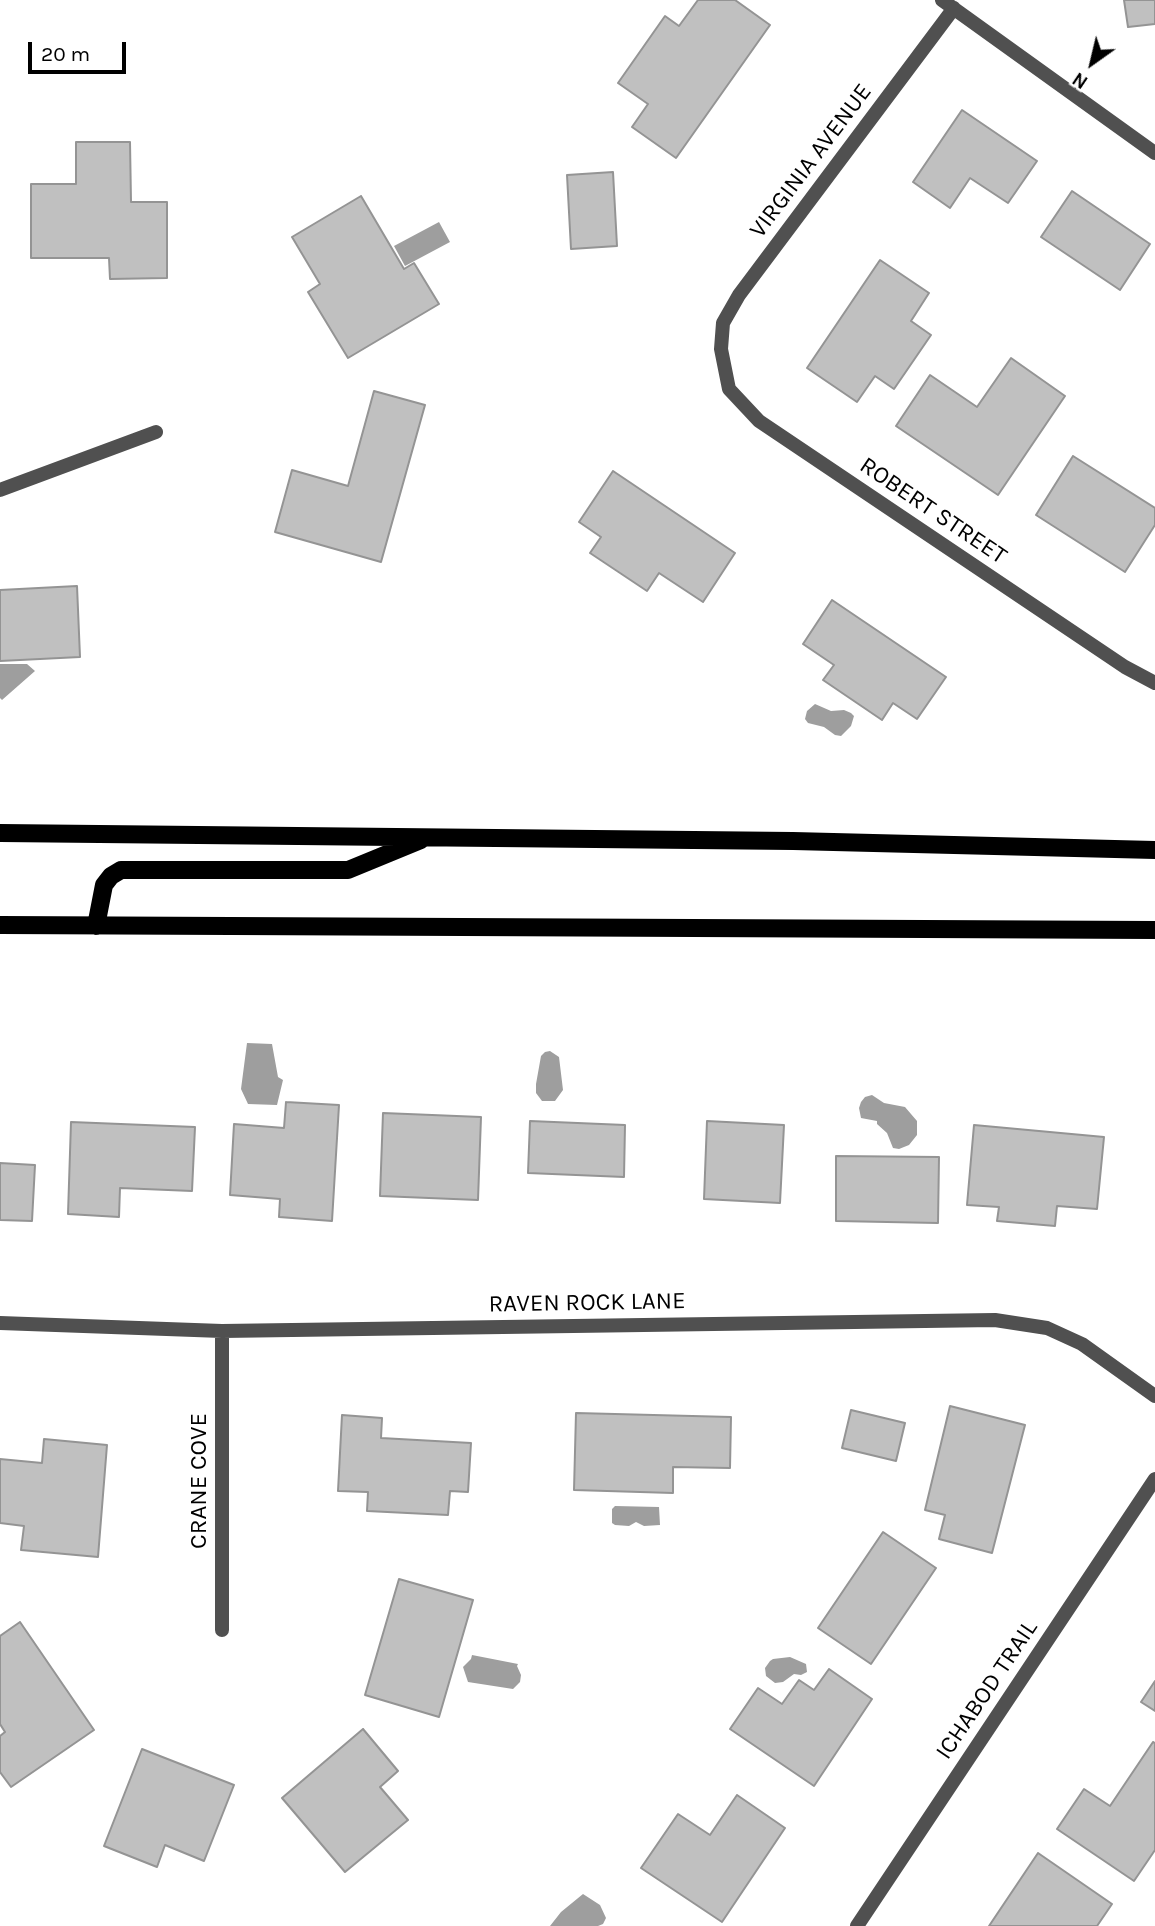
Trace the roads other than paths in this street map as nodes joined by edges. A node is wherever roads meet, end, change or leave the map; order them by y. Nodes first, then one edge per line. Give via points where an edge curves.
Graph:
1 (948, 4) edge
2 (1155, 153) edge
3 (721, 349) joint
4 (156, 432) dead end
5 (0, 491) edge
6 (1155, 683) edge
7 (0, 833) edge
8 (427, 838) junction
9 (1155, 850) edge
10 (0, 925) edge
11 (96, 926) junction
12 (1155, 930) edge
13 (0, 1323) edge
14 (222, 1331) junction
15 (1155, 1395) edge
16 (1155, 1479) edge
17 (222, 1630) dead end
18 (857, 1926) edge

1 - 2 street
1 - 3 street, VIRGINIA AVENUE via 739,295 723,323
3 - 6 street, ROBERT STREET via 729,389 759,421
4 - 5 street
7 - 8 main road
8 - 9 main road
8 - 11 main road via 348,870 121,870 104,885
10 - 11 main road
11 - 12 main road
13 - 14 street, RAVEN ROCK LANE
14 - 15 street, RAVEN ROCK LANE via 995,1320 1047,1328 1082,1344
14 - 17 street, CRANE COVE
16 - 18 street, ICHABOD TRAIL

